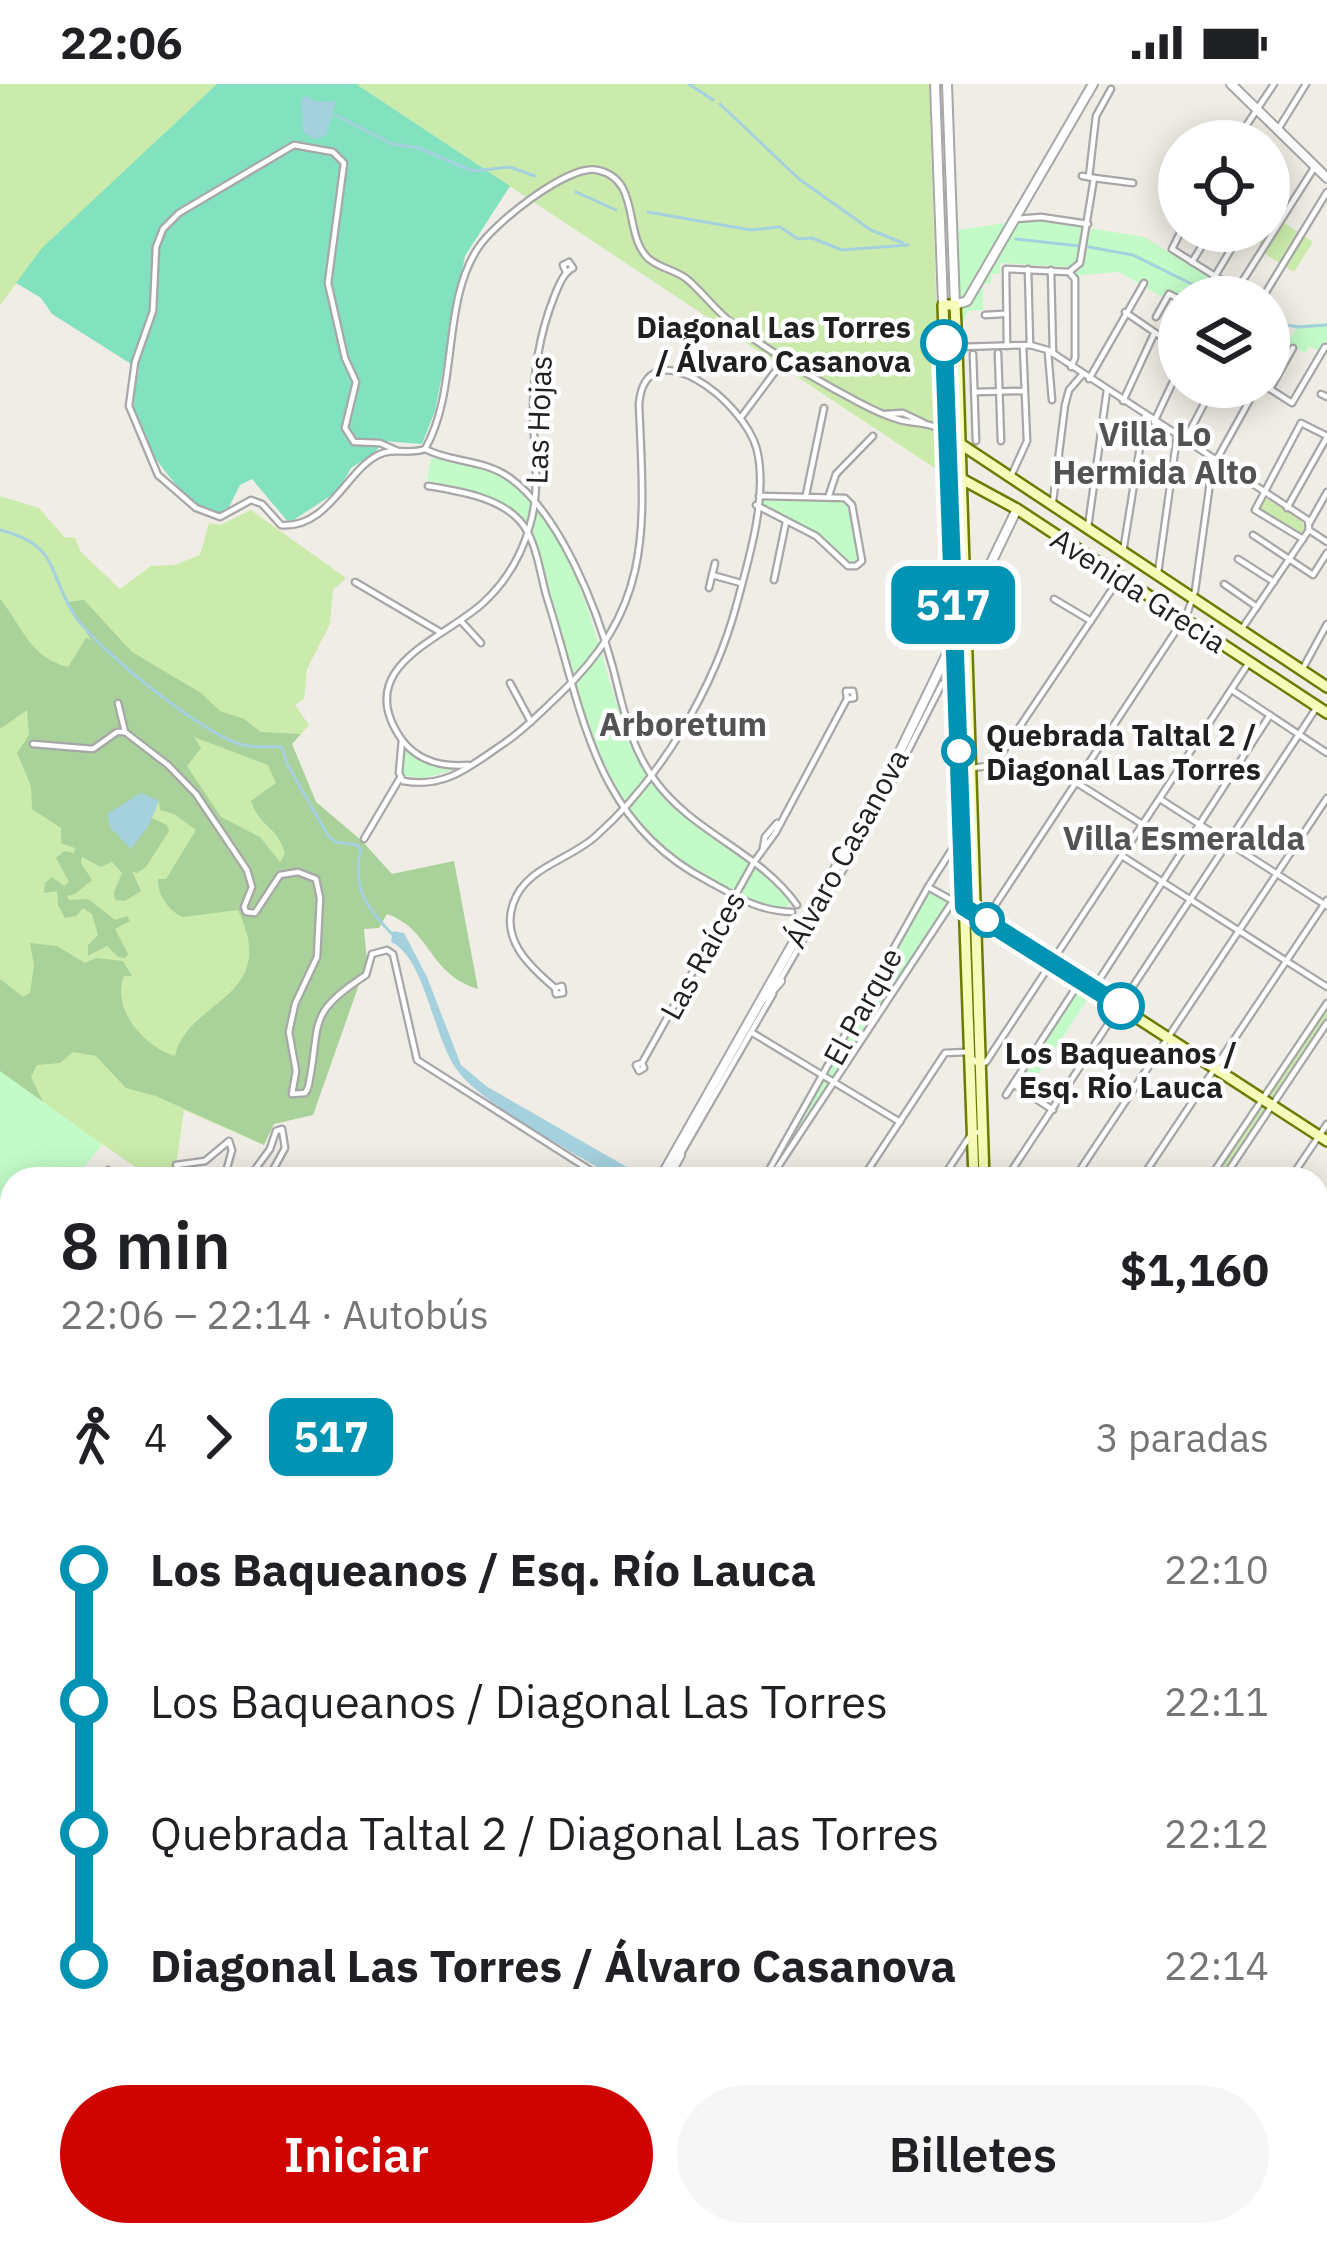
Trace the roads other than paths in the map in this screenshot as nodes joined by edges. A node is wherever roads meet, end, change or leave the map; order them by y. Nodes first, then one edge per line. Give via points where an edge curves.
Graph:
1 (935, 84) edge
2 (947, 84) edge
3 (1093, 84) edge
4 (1231, 84) edge
5 (1274, 84) edge
6 (1306, 84) edge
7 (1111, 88) dead end
8 (1256, 110) junction
9 (1250, 120) edge
10 (1264, 120) edge
11 (1282, 120) edge
12 (1290, 146) edge
13 (1315, 167) junction
14 (1088, 177) junction
15 (1327, 178) edge
16 (1133, 184) dead end
17 (1327, 192) edge
18 (951, 193) junction
19 (939, 207) junction
20 (1013, 220) junction
21 (1088, 224) junction
22 (1177, 252) edge
23 (1198, 252) edge
24 (1229, 252) edge
25 (1192, 262) junction
26 (1028, 268) junction
27 (1052, 271) junction
28 (566, 272) dead end
29 (1069, 272) junction
30 (1215, 276) joint
31 (1246, 276) edge
32 (1274, 276) edge
33 (1144, 283) dead end
34 (949, 304) junction
35 (1125, 312) junction
36 (1158, 313) edge
37 (1006, 314) junction
38 (985, 315) dead end
39 (1156, 317) dead end
40 (1154, 334) junction
41 (1158, 336) edge
42 (1026, 345) junction
43 (1006, 346) junction
44 (957, 347) junction
45 (1324, 347) edge
46 (1293, 348) dead end
47 (1050, 352) junction
48 (973, 353) dead end
49 (998, 353) dead end
50 (1290, 353) edge
51 (1072, 367) junction
52 (777, 369) dead end
53 (1086, 377) junction
54 (1107, 390) junction
55 (1025, 391) junction
56 (975, 392) junction
57 (999, 392) junction
58 (1052, 400) dead end
59 (1123, 401) junction
60 (1290, 402) edge
61 (824, 408) dead end
62 (1161, 408) edge
63 (1203, 408) edge
64 (1244, 408) edge
65 (742, 416) junction
66 (1145, 416) junction
67 (947, 417) junction
68 (1154, 422) junction
69 (934, 425) junction
70 (947, 434) junction
71 (873, 436) dead end
72 (1177, 436) junction
73 (1327, 437) edge
74 (976, 441) dead end
75 (1001, 441) dead end
76 (1185, 441) junction
77 (959, 443) junction
78 (424, 449) junction
79 (398, 451) junction
80 (1215, 462) junction
81 (954, 476) junction
82 (1009, 479) junction
83 (428, 486) dead end
84 (1327, 492) edge
85 (1264, 493) junction
86 (806, 495) junction
87 (829, 495) junction
88 (757, 496) junction
89 (535, 501) junction
90 (1324, 504) edge
91 (756, 506) junction
92 (1017, 508) junction
93 (1052, 508) junction
94 (1287, 508) junction
95 (787, 521) junction
96 (1308, 528) junction
97 (1087, 531) junction
98 (527, 533) junction
99 (1253, 535) dead end
100 (1303, 539) junction
101 (1327, 542) edge
102 (1327, 553) edge
103 (1123, 554) junction
104 (1238, 559) dead end
105 (1289, 559) junction
106 (715, 563) dead end
107 (712, 575) junction
108 (1158, 577) junction
109 (1120, 578) junction
110 (774, 580) dead end
111 (355, 582) dead end
112 (1274, 582) junction
113 (741, 583) junction
114 (1224, 584) dead end
115 (709, 588) dead end
116 (1054, 599) dead end
117 (1193, 599) junction
118 (1257, 607) junction
119 (964, 616) junction
120 (1186, 617) junction
121 (460, 620) junction
122 (1091, 621) junction
123 (1327, 624) edge
124 (1241, 630) junction
125 (440, 632) junction
126 (954, 636) junction
127 (1317, 641) junction
128 (482, 643) dead end
129 (606, 645) junction
130 (1327, 647) edge
131 (1249, 662) junction
132 (1302, 670) junction
133 (956, 677) junction
134 (573, 682) junction
135 (509, 683) dead end
136 (1327, 687) edge
137 (1231, 690) junction
138 (847, 699) dead end
139 (118, 703) dead end
140 (1322, 710) edge
141 (925, 711) junction
142 (1270, 716) junction
143 (531, 722) junction
144 (125, 732) junction
145 (1299, 734) junction
146 (402, 740) junction
147 (33, 744) dead end
148 (1327, 753) edge
149 (473, 764) junction
150 (964, 770) junction
151 (650, 774) junction
152 (400, 778) junction
153 (1077, 783) junction
154 (1159, 798) junction
155 (1327, 798) edge
156 (622, 809) junction
157 (1142, 824) junction
158 (1199, 825) junction
159 (962, 835) junction
160 (364, 839) dead end
161 (1228, 843) junction
162 (1122, 856) junction
163 (754, 862) junction
164 (1277, 873) junction
165 (1162, 882) junction
166 (928, 887) junction
167 (735, 897) junction
168 (1191, 900) junction
169 (953, 901) junction
170 (797, 904) junction
171 (1326, 904) edge
172 (818, 907) junction
173 (969, 909) junction
174 (792, 912) junction
175 (986, 919) junction
176 (806, 928) junction
177 (1239, 931) junction
178 (1286, 961) junction
179 (1053, 962) junction
180 (1082, 980) junction
181 (780, 982) junction
182 (1327, 987) edge
183 (554, 988) dead end
184 (1094, 988) junction
185 (1327, 1003) edge
186 (756, 1006) junction
187 (1121, 1006) junction
188 (1327, 1023) edge
189 (748, 1030) junction
190 (1168, 1037) junction
191 (970, 1053) junction
192 (642, 1063) dead end
193 (980, 1066) junction
194 (1215, 1068) junction
195 (824, 1073) junction
196 (836, 1081) junction
197 (1013, 1084) junction
198 (1006, 1095) dead end
199 (1267, 1102) junction
200 (1053, 1110) junction
201 (900, 1122) junction
202 (1327, 1124) edge
203 (977, 1132) junction
204 (1323, 1138) edge
205 (681, 1142) junction
206 (680, 1155) junction
207 (176, 1165) dead end
208 (227, 1167) edge
209 (256, 1167) edge
210 (275, 1167) edge
211 (585, 1167) edge
212 (671, 1167) edge
213 (673, 1167) edge
214 (773, 1167) edge
215 (775, 1167) edge
216 (870, 1167) edge
217 (951, 1167) edge
218 (975, 1167) edge
219 (982, 1167) edge
220 (1014, 1167) edge
221 (1082, 1167) edge
222 (1149, 1167) edge
223 (1219, 1167) edge
224 (1230, 1167) edge
225 (1300, 1167) edge

1 - 19 street
2 - 18 street
3 - 20 street
4 - 8 street
5 - 8 street
6 - 11 street
7 - 14 street via 1096,116
8 - 9 street
8 - 10 street
12 - 13 street
13 - 15 street
13 - 31 street
14 - 16 street
14 - 21 street
17 - 32 street
18 - 19 street
18 - 34 street
19 - 34 street
20 - 21 street
20 - 34 street via 967,301
21 - 29 street via 1080,263
22 - 25 street
23 - 25 street
24 - 30 street
25 - 30 street
26 - 27 street
26 - 37 street via 1006,269
26 - 42 street
27 - 29 street
27 - 47 street
28 - 89 street, Las Hojas via 536,364
29 - 51 street
33 - 35 street
34 - 44 main road
34 - 67 main road
35 - 40 street
35 - 53 street
36 - 39 street
37 - 38 street
37 - 43 street
40 - 41 street
40 - 59 street
42 - 43 street
42 - 47 street
42 - 55 street
43 - 44 street
44 - 77 main road
45 - 60 street
46 - 50 street
47 - 51 street
47 - 58 street
48 - 56 street
49 - 57 street
51 - 53 street
52 - 65 street
53 - 54 street
53 - 93 street via 1065,405
54 - 59 street
54 - 97 street
55 - 57 street
55 - 82 street via 1027,441
56 - 57 street
56 - 74 street
57 - 75 street
59 - 66 street
61 - 86 street
62 - 68 street
63 - 76 street
64 - 80 street
65 - 88 street via 756,447
65 - 129 street via 697,378 674,371 652,378 640,395 640,551
66 - 68 street
66 - 103 street
67 - 69 street
67 - 70 main road
68 - 72 street
69 - 70 street
69 - 78 street via 852,399 725,318 639,247 620,184 583,170 520,208 478,248
70 - 81 main road
71 - 87 street via 836,474
72 - 76 street
72 - 108 street
73 - 85 street via 1300,423
73 - 94 street
76 - 80 street
77 - 81 main road
77 - 82 main road, Avenida Grecia
78 - 79 street
78 - 89 street via 497,470
79 - 79 street via 371,459 340,497 296,525 281,525 251,500 224,516 206,514 158,476 129,406 153,310 156,248 170,220 294,145 333,152 345,170 328,283 356,382 346,431 354,442
80 - 85 street
80 - 117 street
81 - 92 main road, Avenida Grecia
81 - 119 main road
81 - 126 main road
82 - 93 main road, Avenida Grecia
83 - 98 street via 488,501
84 - 90 street
85 - 94 street
85 - 100 street via 1256,510
86 - 87 street
86 - 88 street
87 - 95 street via 852,505 864,556 859,566
88 - 91 street
89 - 98 street, Las Hojas
89 - 129 street via 568,552
90 - 96 street
91 - 95 street
91 - 113 street
92 - 109 main road, Avenida Grecia
92 - 119 street, Álvaro Casanova
93 - 97 main road, Avenida Grecia
94 - 96 street
95 - 110 street
96 - 100 street
96 - 101 street
97 - 103 main road, Avenida Grecia
98 - 121 street, Las Hojas via 501,584
98 - 134 street
99 - 105 street
100 - 105 street
102 - 105 street via 1313,575
103 - 108 main road, Avenida Grecia
104 - 112 street
105 - 112 street
106 - 107 street
107 - 113 street
107 - 115 street
108 - 117 main road, Avenida Grecia
109 - 120 main road, Avenida Grecia
109 - 122 street
111 - 125 street
112 - 118 street
113 - 151 street via 707,681
114 - 118 street
116 - 122 street
117 - 120 street
117 - 124 main road, Avenida Grecia
118 - 124 street
119 - 126 street, Álvaro Casanova
119 - 150 main road
120 - 131 main road, Avenida Grecia
120 - 153 street
121 - 125 street, Las Hojas
121 - 128 street
122 - 150 street via 1002,753
123 - 127 street
124 - 132 main road, Avenida Grecia
125 - 146 street, Las Hojas via 404,659 392,680 389,708
126 - 133 main road
126 - 141 street, Álvaro Casanova
127 - 130 street
127 - 132 street
129 - 134 street
129 - 151 street
131 - 137 street
131 - 140 main road, Avenida Grecia
132 - 136 main road, Avenida Grecia
133 - 141 street, Álvaro Casanova via 944,680
133 - 150 main road
134 - 143 street
134 - 156 street via 592,749
135 - 143 street
137 - 142 street
137 - 154 street
138 - 163 street, Las Raíces
139 - 144 street
140 - 145 street
141 - 172 street, Álvaro Casanova
142 - 145 street
142 - 158 street
143 - 149 street
144 - 147 street via 93,749
144 - 211 street via 196,794 241,860 252,880 246,912 255,913 280,875 316,879 317,957 289,1032 292,1094 308,1088 322,1009 366,975 379,950 393,954 417,1060
145 - 148 street
145 - 161 street
146 - 149 street via 431,761
146 - 152 street
149 - 152 street via 437,782
150 - 159 main road
150 - 173 main road
151 - 156 street
151 - 163 street via 692,820
152 - 160 street
153 - 157 street
153 - 175 street
154 - 157 street
154 - 158 street
155 - 164 street
156 - 167 street via 671,859
156 - 183 street via 591,841 529,879 514,900 517,949
157 - 162 street
158 - 161 street
158 - 165 street
159 - 166 street, El Parque
159 - 173 main road
161 - 164 street
161 - 168 street
162 - 165 street
162 - 179 street
163 - 167 street, Las Raíces
163 - 170 street
164 - 171 street
164 - 177 street
165 - 168 street
165 - 184 street
166 - 169 street
166 - 195 street, El Parque
167 - 174 street
167 - 192 street, Las Raíces
168 - 177 street
168 - 187 street
169 - 173 street
169 - 196 street, El Parque
170 - 172 street
170 - 174 street
171 - 178 street
172 - 176 street, Álvaro Casanova
173 - 175 main road
173 - 191 main road
173 - 193 main road
174 - 176 street
175 - 179 main road
176 - 181 street, Álvaro Casanova
176 - 186 street, Álvaro Casanova
177 - 178 street
177 - 190 street
178 - 182 street
178 - 194 street
179 - 180 main road
179 - 193 street
180 - 184 main road
180 - 197 street
181 - 186 street
181 - 189 street, Álvaro Casanova
184 - 187 main road
185 - 199 street
186 - 189 street, Álvaro Casanova
187 - 190 main road
187 - 200 street
188 - 199 street
189 - 195 street
189 - 205 street, Álvaro Casanova
189 - 206 street, Álvaro Casanova
190 - 194 main road
190 - 221 street
191 - 193 street
191 - 201 street via 945,1053
191 - 203 main road
193 - 203 main road
194 - 199 main road
194 - 222 street
195 - 196 street
195 - 214 street, El Parque
196 - 201 street
196 - 215 street, El Parque
197 - 198 street
197 - 200 street
199 - 204 main road
199 - 223 street
199 - 224 street
200 - 220 street
201 - 216 street
202 - 204 street
203 - 217 street
203 - 218 main road
203 - 219 main road
204 - 225 street
205 - 206 street
205 - 212 street, Álvaro Casanova
206 - 213 street, Álvaro Casanova
207 - 208 street via 205,1162 229,1141
209 - 210 street via 280,1128 285,1148

